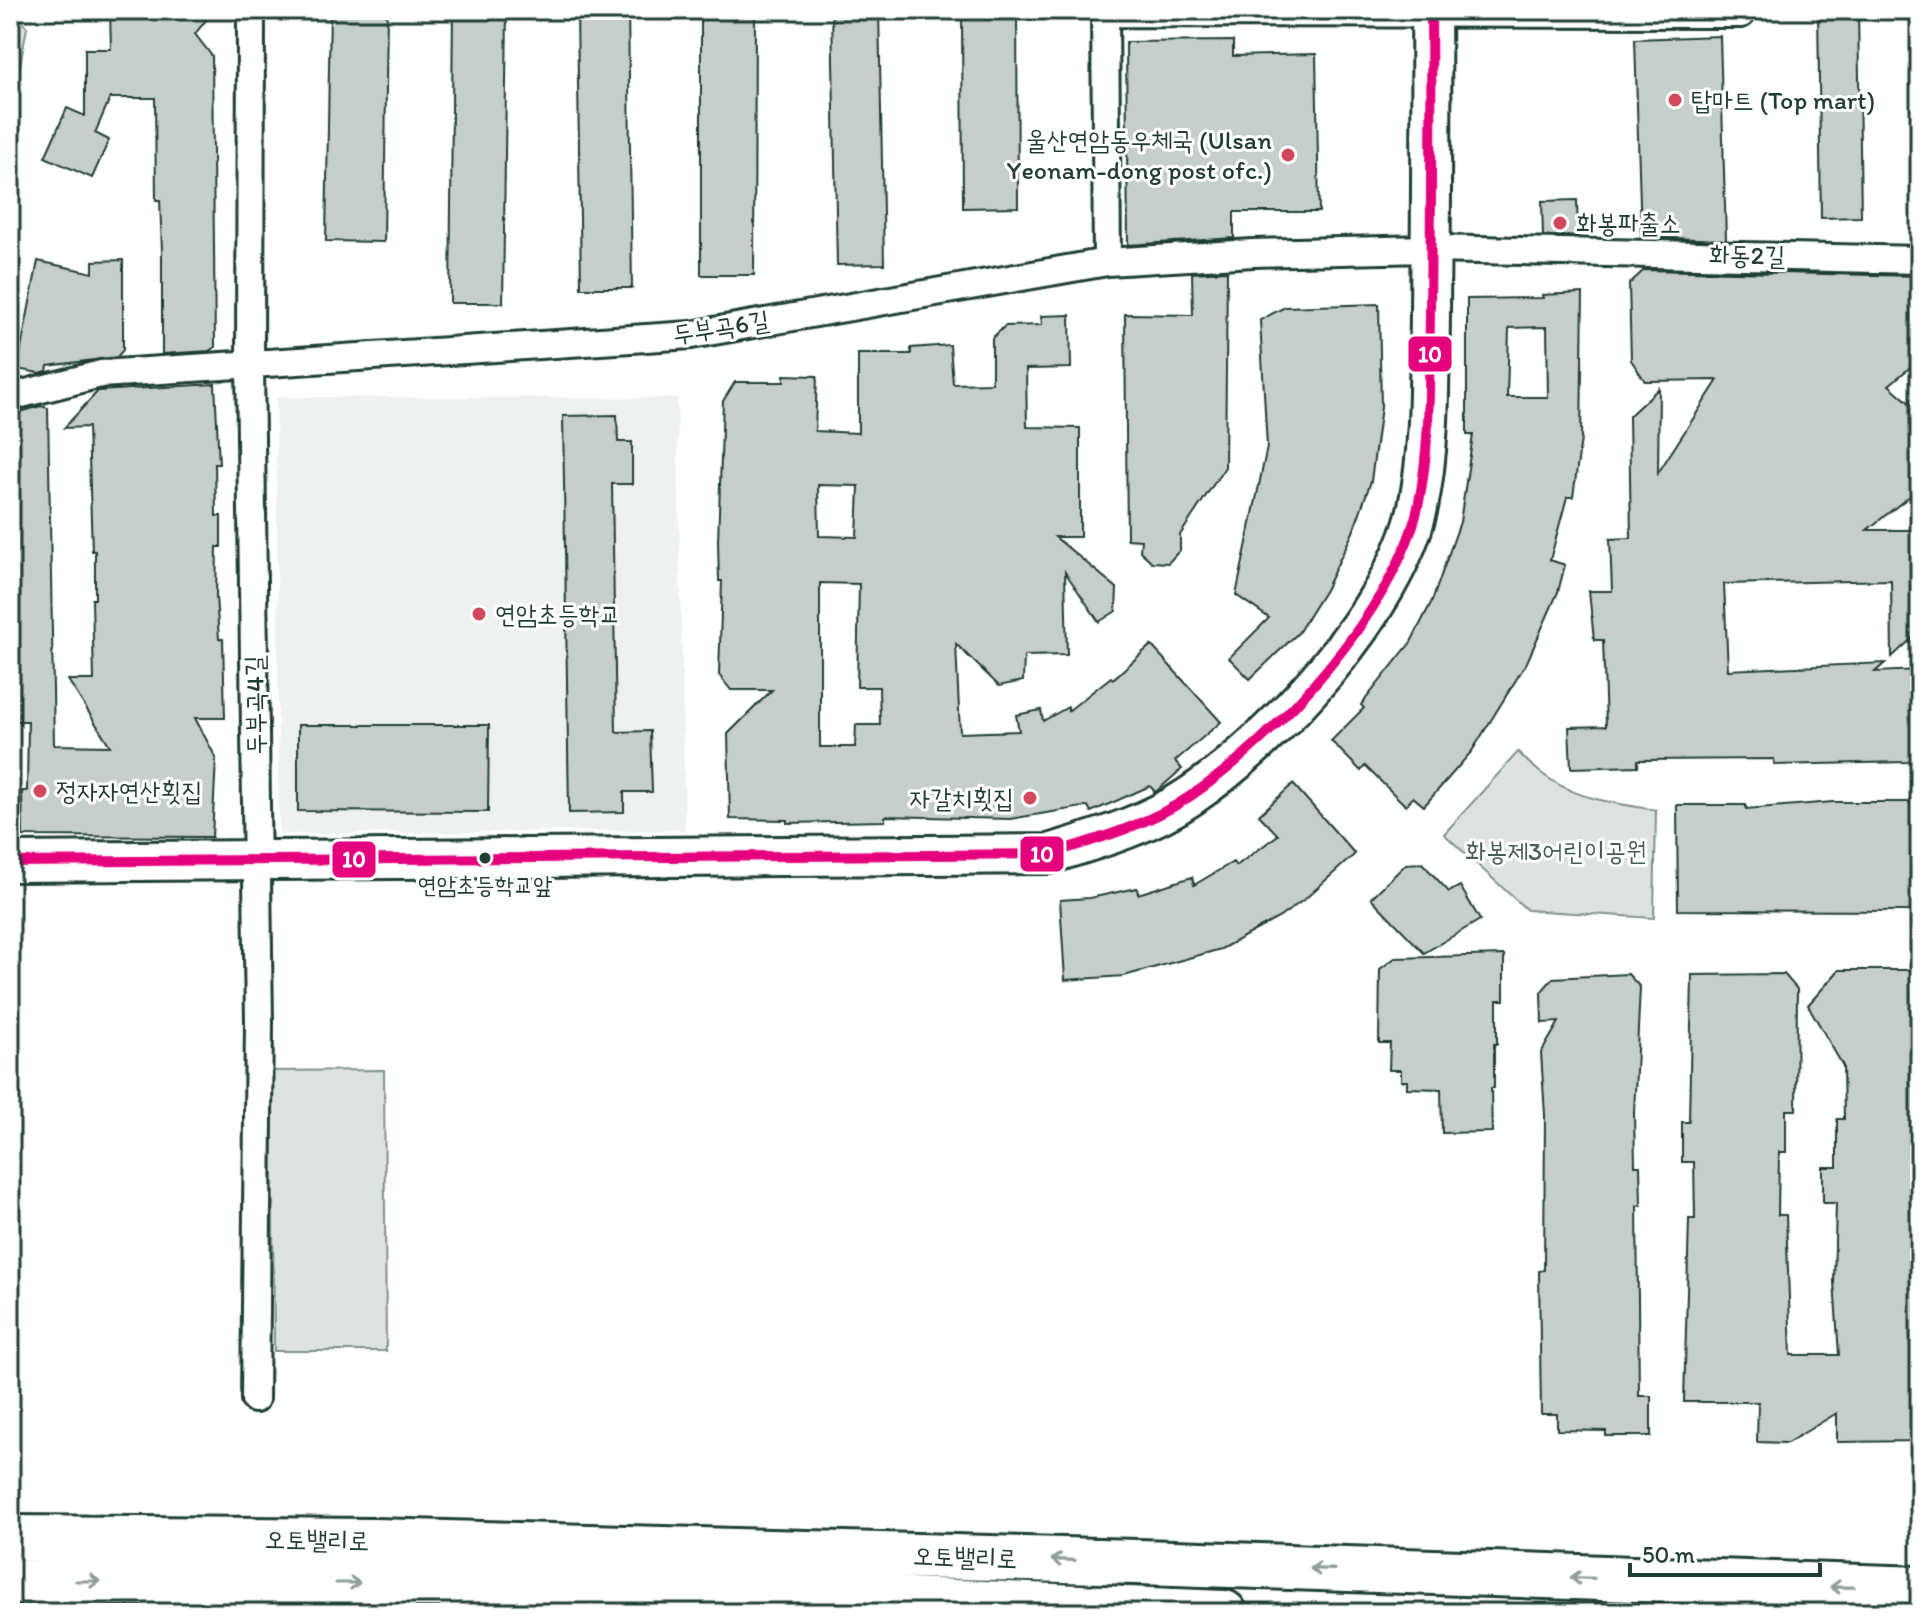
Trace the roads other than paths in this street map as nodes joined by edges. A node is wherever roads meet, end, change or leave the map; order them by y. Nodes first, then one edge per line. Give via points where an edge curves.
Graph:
1 (251, 10) edge
2 (1105, 12) edge
3 (1431, 12) edge
4 (1741, 12) edge
5 (1430, 249) junction
6 (1920, 260) edge
7 (1107, 262) junction
8 (250, 365) junction
9 (10, 397) edge
10 (257, 858) junction
11 (10, 862) edge
12 (255, 1399) dead end
13 (10, 1538) edge
14 (10, 1582) edge
15 (544, 1585) junction
16 (1920, 1589) edge
17 (635, 1613) edge
18 (1224, 1613) edge

1 - 8 street, 두부곡4길
2 - 3 street
2 - 7 street
3 - 4 street
3 - 5 street
5 - 6 street, 화동2길
5 - 7 street, 두부곡6길
5 - 10 street via 1425,457 1417,509 1399,556 1374,606 1250,752 1158,814 1049,854
7 - 8 street, 두부곡6길 via 691,335
8 - 9 street, 두부곡6길 via 101,374
8 - 10 street, 두부곡4길
10 - 11 street
10 - 12 street, 두부곡4길
16 -> 13 highway, 오토밸리로 via 455,1543
14 -> 15 highway, 오토밸리로
15 - 17 highway
15 - 18 highway, 오토밸리로

